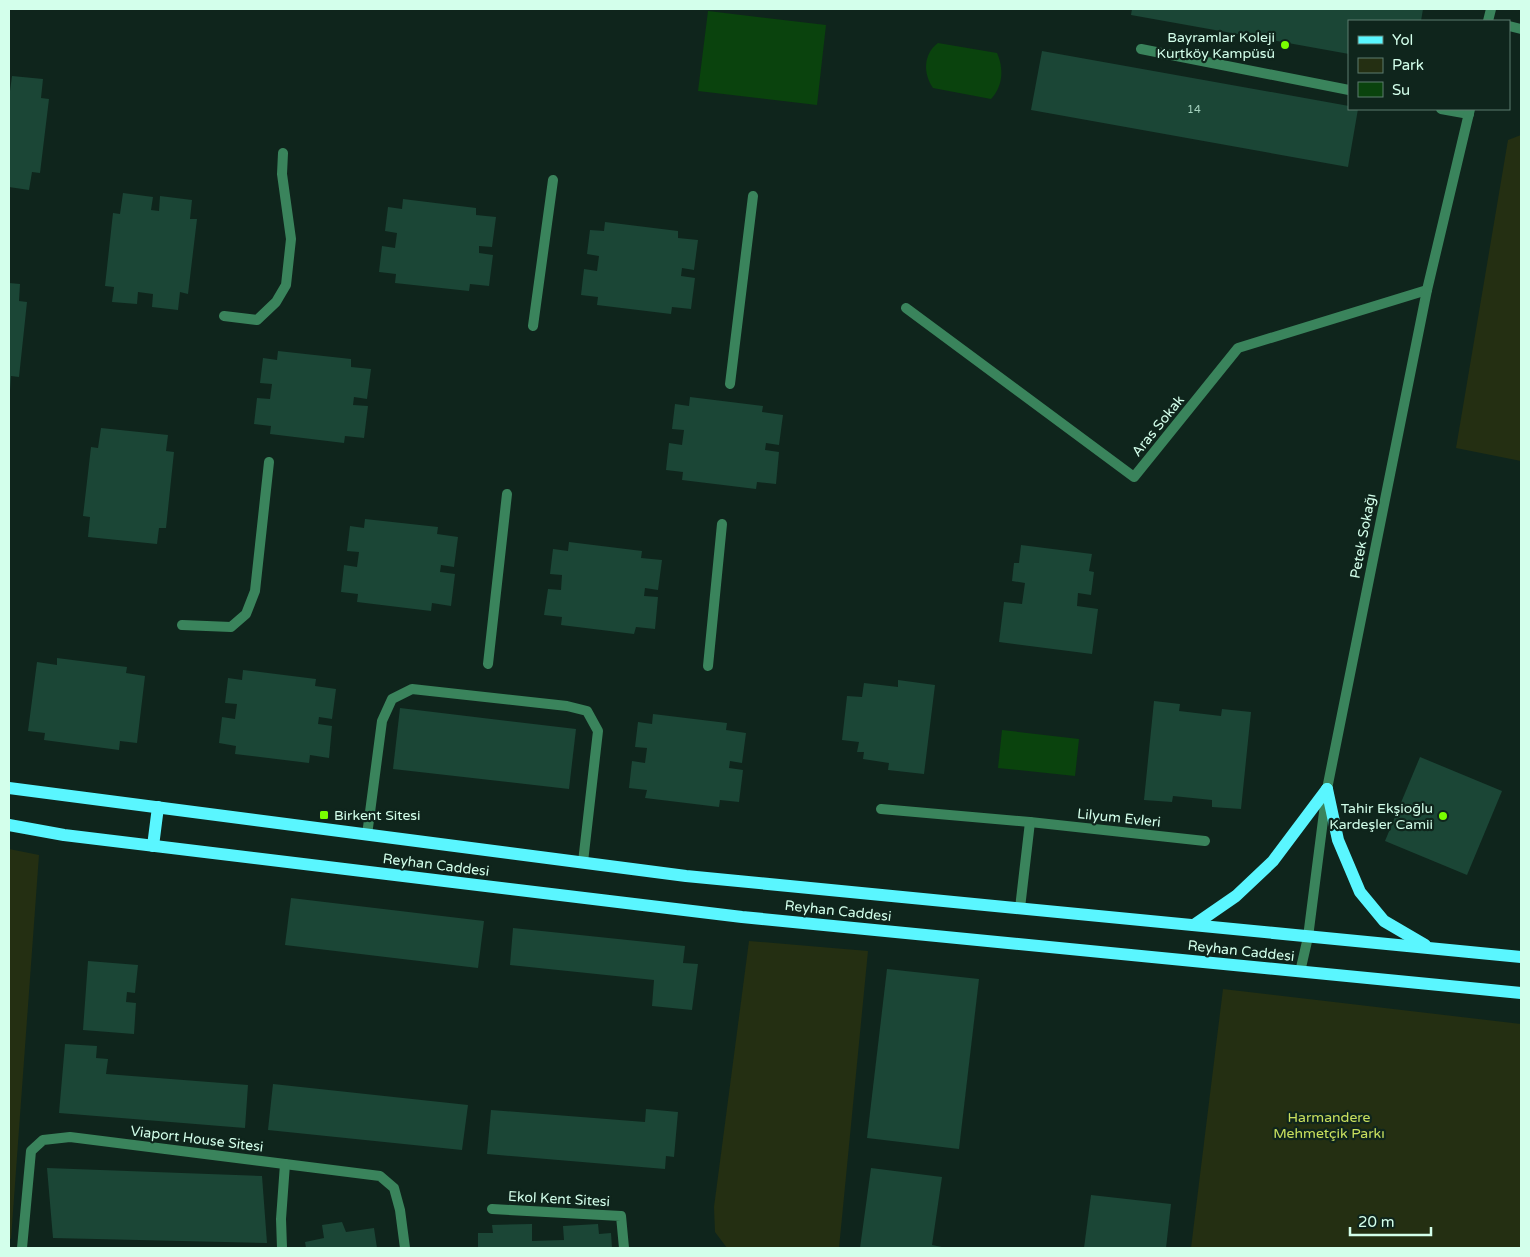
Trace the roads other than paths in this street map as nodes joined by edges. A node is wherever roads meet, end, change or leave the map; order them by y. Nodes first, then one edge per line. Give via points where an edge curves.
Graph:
1 (1141, 49) dead end
2 (1348, 90) edge
3 (1451, 110) edge
4 (1470, 112) edge
5 (283, 153) dead end
6 (553, 180) dead end
7 (753, 196) dead end
8 (1427, 290) junction
9 (906, 308) dead end
10 (224, 316) dead end
11 (533, 326) dead end
12 (730, 384) dead end
13 (268, 462) dead end
14 (508, 494) dead end
15 (722, 524) dead end
16 (182, 625) dead end
17 (488, 664) dead end
18 (708, 666) dead end
19 (9, 788) edge
20 (1327, 789) junction
21 (158, 807) junction
22 (881, 809) dead end
23 (1030, 822) junction
24 (9, 825) edge
25 (367, 835) junction
26 (1205, 841) dead end
27 (153, 846) junction
28 (583, 862) junction
29 (1020, 908) junction
30 (1194, 925) junction
31 (1308, 936) junction
32 (1430, 948) junction
33 (1521, 956) edge
34 (1300, 972) junction
35 (1506, 993) junction
36 (1521, 993) edge
37 (1521, 998) edge
38 (285, 1164) junction
39 (492, 1209) dead end
40 (22, 1248) edge
41 (282, 1248) edge
42 (404, 1248) edge
43 (624, 1248) edge

1 - 2 street
3 - 4 street
4 - 8 street, Petek Sokağı
5 - 10 street via 282,174 291,239 286,285 276,302 257,320
6 - 11 street
7 - 12 street
8 - 9 street, Aras Sokak via 1238,348 1134,477
8 - 20 street, Petek Sokağı
13 - 16 street via 255,591 246,614 231,628
14 - 17 street
15 - 18 street
19 - 21 main road, Reyhan Caddesi
20 - 30 main road via 1273,861 1236,896
20 - 31 street, Petek Sokağı
20 - 32 main road via 1338,840 1360,892 1384,920
21 - 25 main road, Reyhan Caddesi
21 - 27 main road
22 - 23 street, Lilyum Evleri
23 - 26 street, Lilyum Evleri
23 - 29 street
24 - 27 main road, Reyhan Caddesi
25 - 28 main road, Reyhan Caddesi
25 - 28 street via 382,721 392,699 412,688 567,706 588,711 598,731
27 - 34 main road, Reyhan Caddesi via 742,917
28 - 29 main road, Reyhan Caddesi via 686,876
29 - 30 main road, Reyhan Caddesi
30 - 31 main road, Reyhan Caddesi
31 - 32 main road, Reyhan Caddesi
31 - 34 street, Petek Sokağı
32 - 33 main road, Reyhan Caddesi
34 - 35 main road, Reyhan Caddesi
35 - 36 main road, Reyhan Caddesi
35 - 37 main road
38 - 40 street, Viaport House Sitesi via 70,1137 43,1140 31,1151
38 - 41 street
38 - 42 street, Viaport House Sitesi via 380,1176 394,1188
39 - 43 street, Ekol Kent Sitesi via 622,1216

